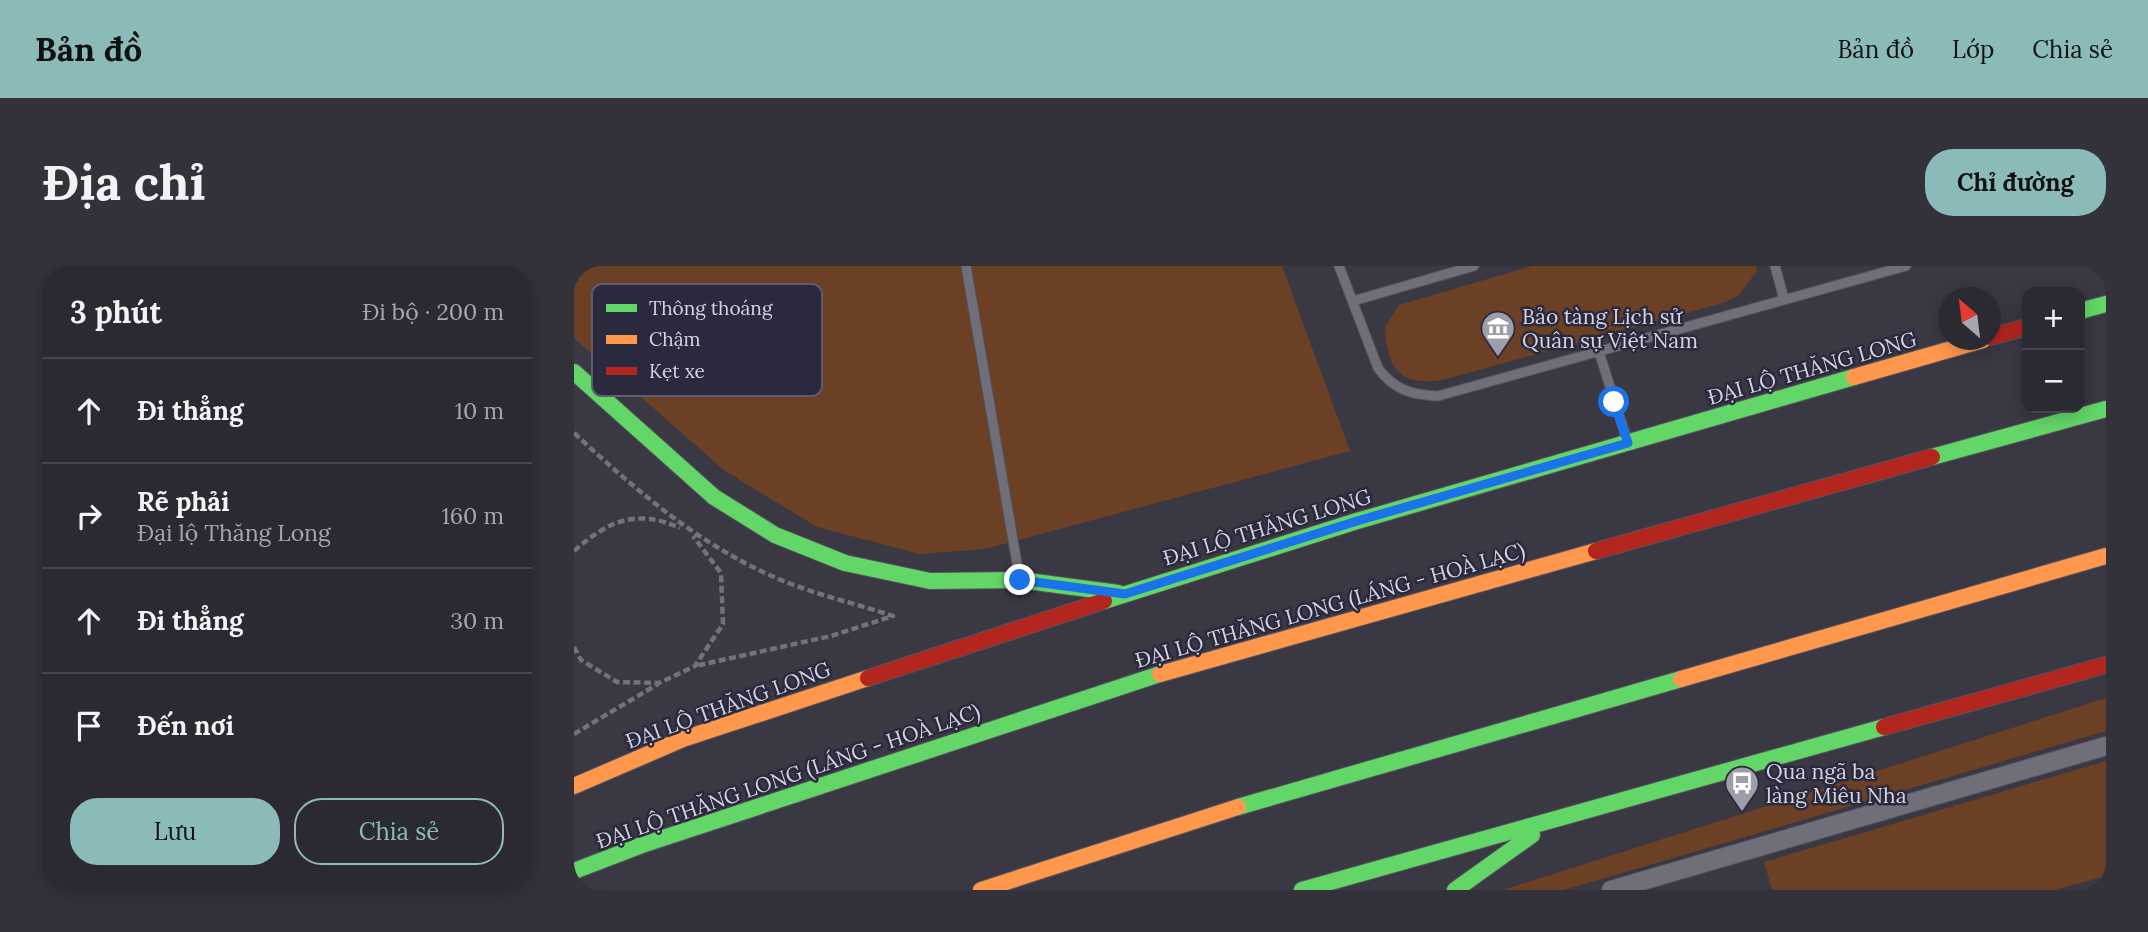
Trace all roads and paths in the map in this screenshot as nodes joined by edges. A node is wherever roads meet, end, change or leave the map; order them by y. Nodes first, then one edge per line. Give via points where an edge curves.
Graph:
1 (966, 266) edge
2 (1339, 266) edge
3 (1474, 266) edge
4 (1775, 266) edge
5 (1906, 266) edge
6 (1784, 299) junction
7 (1353, 301) junction
8 (2106, 304) edge
9 (2085, 310) edge
10 (2022, 328) edge
11 (2001, 334) edge
12 (1949, 350) edge
13 (1600, 352) junction
14 (574, 372) edge
15 (592, 388) edge
16 (601, 396) edge
17 (2106, 409) edge
18 (574, 433) edge
19 (1628, 443) junction
20 (691, 532) junction
21 (574, 551) edge
22 (2106, 556) edge
23 (1020, 580) junction
24 (1125, 594) junction
25 (574, 648) edge
26 (695, 666) junction
27 (2106, 666) edge
28 (659, 683) junction
29 (574, 734) edge
30 (2106, 746) edge
31 (574, 786) edge
32 (1550, 822) junction
33 (574, 871) edge
34 (981, 890) edge
35 (1302, 890) edge
36 (1455, 890) edge
37 (1611, 890) edge

1 - 23 lane
2 - 7 lane
3 - 7 lane
4 - 6 lane
5 - 6 lane
6 - 13 lane
7 - 13 lane via 1383,374 1403,391 1418,396 1438,396
8 - 9 main road
10 - 11 main road
12 - 19 main road, ĐẠI LỘ THĂNG LONG
13 - 19 lane
14 - 15 main road
16 - 23 main road via 714,497 775,535 845,563 930,581
17 - 33 main road, ĐẠI LỘ THĂNG LONG (LÁNG - HOÀ LẠC) via 1194,663
18 - 20 path via 645,498
19 - 24 main road, ĐẠI LỘ THĂNG LONG
20 - 21 path via 661,519 628,518 598,530
20 - 26 path via 721,573 723,624
20 - 26 path via 782,580 893,615 831,636
22 - 34 main road via 1244,805
23 - 24 main road
24 - 31 main road, ĐẠI LỘ THĂNG LONG via 683,739
25 - 28 path via 581,660 617,682
26 - 28 path
27 - 32 main road
28 - 29 path
30 - 37 street
32 - 35 main road
32 - 36 main road

